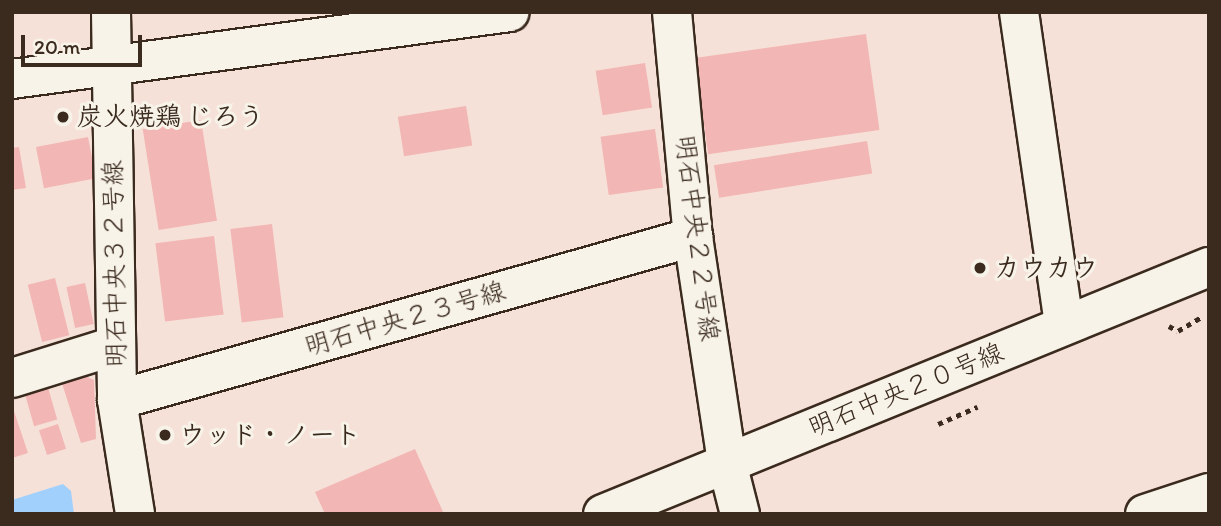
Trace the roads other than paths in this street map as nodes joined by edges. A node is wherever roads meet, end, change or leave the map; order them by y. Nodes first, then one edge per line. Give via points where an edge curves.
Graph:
1 (111, 12) edge
2 (510, 12) edge
3 (672, 12) edge
4 (1018, 12) edge
5 (112, 67) junction
6 (12, 79) edge
7 (693, 237) junction
8 (1209, 267) edge
9 (1063, 325) junction
10 (115, 346) junction
11 (12, 379) edge
12 (117, 400) junction
13 (727, 463) junction
14 (1209, 493) edge
15 (135, 514) edge
16 (603, 514) edge
17 (740, 514) edge
18 (1145, 514) edge

1 - 5 street, 明石中央３２号線
2 - 5 street
3 - 7 street, 明石中央２２号線
4 - 9 street
5 - 6 street
5 - 10 street, 明石中央３２号線
7 - 12 street, 明石中央２３号線
7 - 13 street, 明石中央２２号線
8 - 9 street, 明石中央２０号線
9 - 13 street, 明石中央２０号線
10 - 11 street
10 - 12 street, 明石中央３２号線
12 - 15 street, 明石中央３２号線
13 - 16 street, 明石中央２０号線
13 - 17 street, 明石中央２２号線
14 - 18 street

